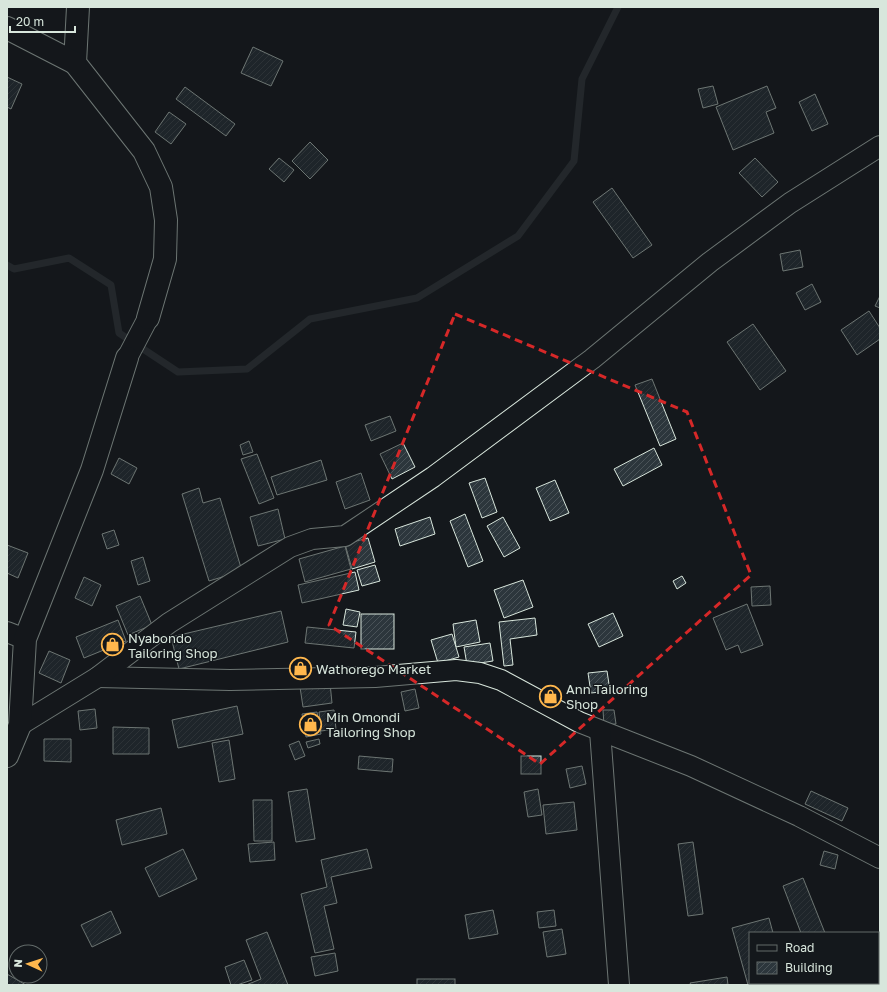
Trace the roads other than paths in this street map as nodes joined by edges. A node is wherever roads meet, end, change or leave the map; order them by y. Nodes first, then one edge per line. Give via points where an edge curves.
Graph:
1 (78, 7) edge
2 (7, 28) edge
3 (75, 63) junction
4 (880, 146) edge
5 (148, 318) joint
6 (127, 358) joint
7 (16, 635) edge
8 (98, 677) junction
9 (20, 726) junction
10 (600, 731) junction
11 (7, 756) edge
12 (880, 858) edge
13 (619, 985) edge

1 - 3 street
2 - 3 street
3 - 5 street via 144,151 161,187 166,220 165,259
4 - 8 street via 790,203 728,249 592,359 433,477 345,536 312,539 290,547 169,623
5 - 6 street
6 - 7 street via 92,470
7 - 9 street
8 - 9 street
8 - 10 street via 230,680 375,677 456,670 480,673 501,680
9 - 11 street
10 - 12 street via 691,766 799,816
10 - 13 street

